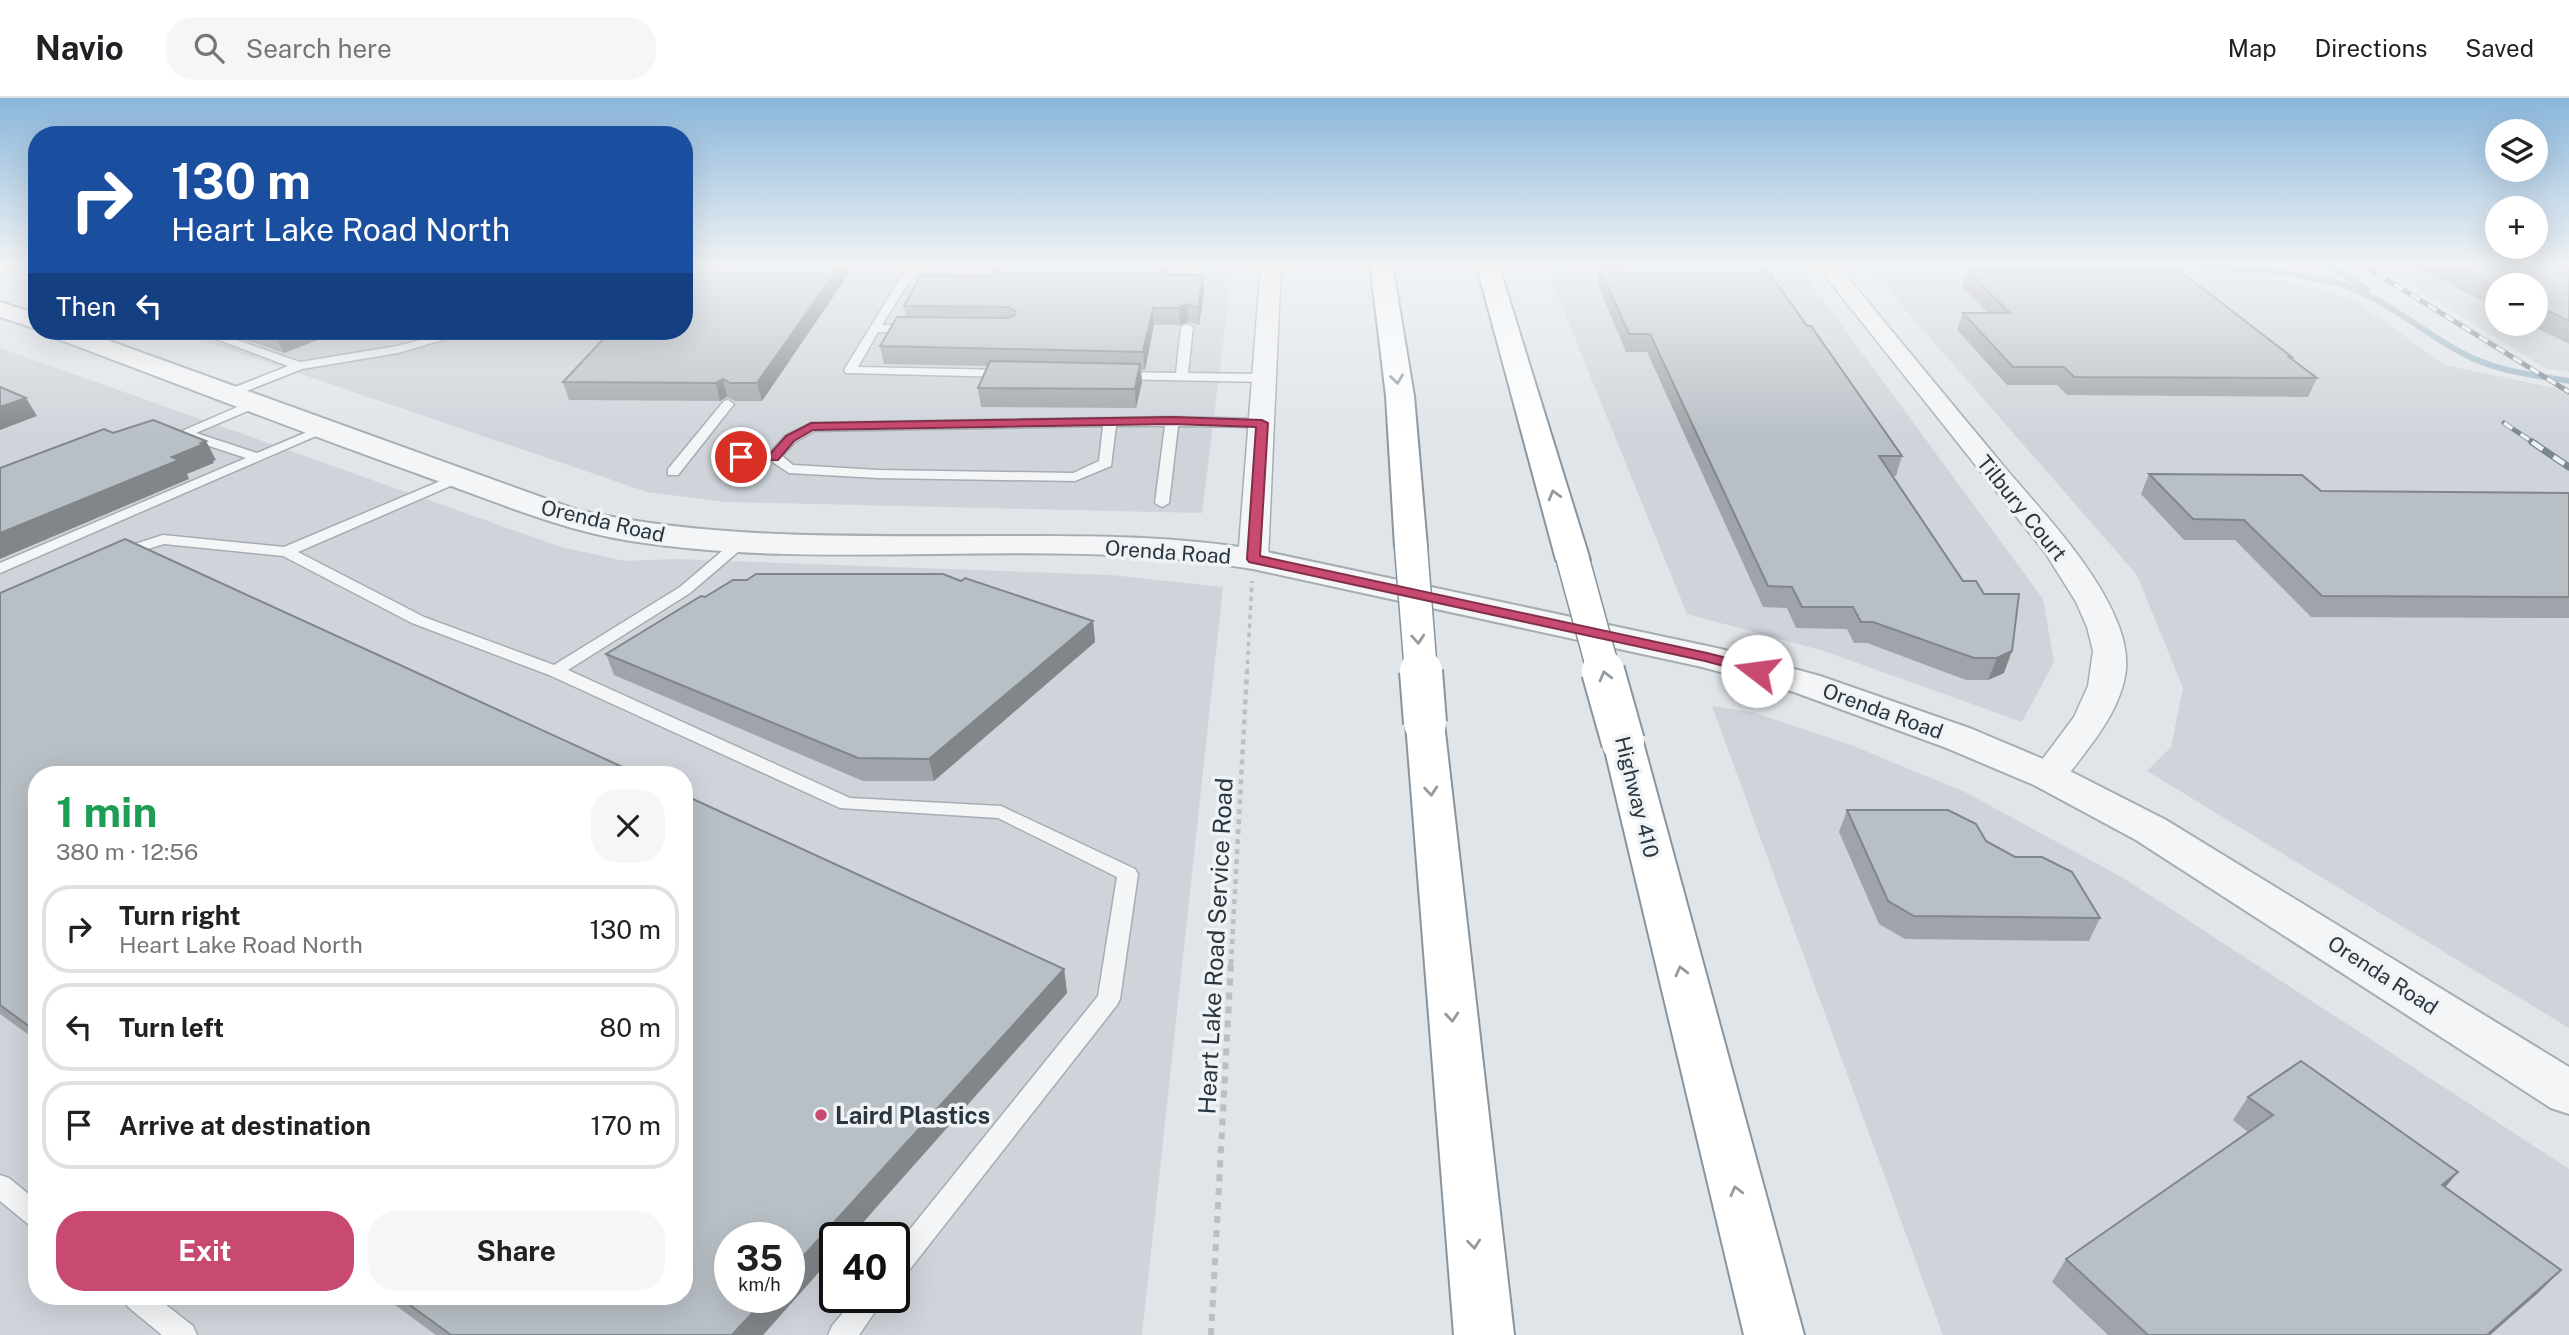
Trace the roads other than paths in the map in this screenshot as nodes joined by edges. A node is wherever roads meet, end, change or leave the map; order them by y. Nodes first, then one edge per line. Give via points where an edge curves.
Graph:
1 (879, 321) edge
2 (1268, 321) edge
3 (1389, 321) edge
4 (1504, 321) edge
5 (1872, 321) edge
6 (1187, 327) edge
7 (874, 328) junction
8 (929, 329) edge
9 (85, 340) edge
10 (102, 340) edge
11 (226, 340) edge
12 (432, 340) edge
13 (93, 343) junction
14 (299, 366) junction
15 (1017, 371) edge
16 (1106, 376) edge
17 (1182, 377) junction
18 (1265, 378) junction
19 (241, 399) junction
20 (728, 404) edge
21 (1172, 421) junction
22 (1110, 422) junction
23 (1262, 423) junction
24 (324, 430) junction
25 (741, 457) dead end
26 (774, 457) junction
27 (258, 458) junction
28 (673, 472) dead end
29 (457, 478) junction
30 (1163, 503) dead end
31 (741, 542) junction
32 (286, 552) junction
33 (104, 559) edge
34 (1253, 559) junction
35 (0, 568) edge
36 (555, 671) junction
37 (2048, 776) junction
38 (2569, 1093) edge
39 (0, 1186) edge
40 (28, 1209) edge
41 (910, 1249) edge
42 (146, 1305) edge
43 (859, 1313) edge
44 (183, 1335) edge
45 (842, 1335) edge
46 (1484, 1335) edge
47 (1774, 1335) edge

1 - 7 lane
2 - 18 street
3 -> 46 highway, bridge via 1400,396 1424,723
47 -> 4 highway, Highway 410, bridge via 1623,742
5 - 37 street, Tilbury Court via 2066,562 2101,618 2110,651 2101,705
6 - 17 lane
7 - 8 lane
7 - 15 lane via 850,370
9 - 13 street, Orenda Road
10 - 13 lane
11 - 14 lane
12 - 14 lane
13 - 19 street, Orenda Road
14 - 19 lane
16 - 17 lane
17 - 18 lane
18 - 23 street
19 - 24 street, Orenda Road
19 - 27 lane via 189,431 190,435
20 - 28 lane
21 - 22 lane
21 - 23 lane
21 - 30 lane
22 - 26 lane via 811,427 790,439
22 - 26 lane via 1106,463 1075,477 789,469
23 - 34 street
24 - 27 lane
24 - 29 street, Orenda Road
25 - 26 lane
27 - 35 lane
29 - 31 street, Orenda Road via 568,517 629,531
29 - 32 lane
31 - 34 street, Orenda Road via 1133,546
31 - 36 lane via 685,590
32 - 33 lane via 163,539
32 - 36 lane via 418,620
34 - 37 street, Orenda Road via 1770,674 1901,716
36 - 41 lane via 847,804 1001,812 1128,874 1109,999
37 - 38 street, Orenda Road via 2151,830
39 - 40 lane
42 - 44 lane
43 - 45 lane

